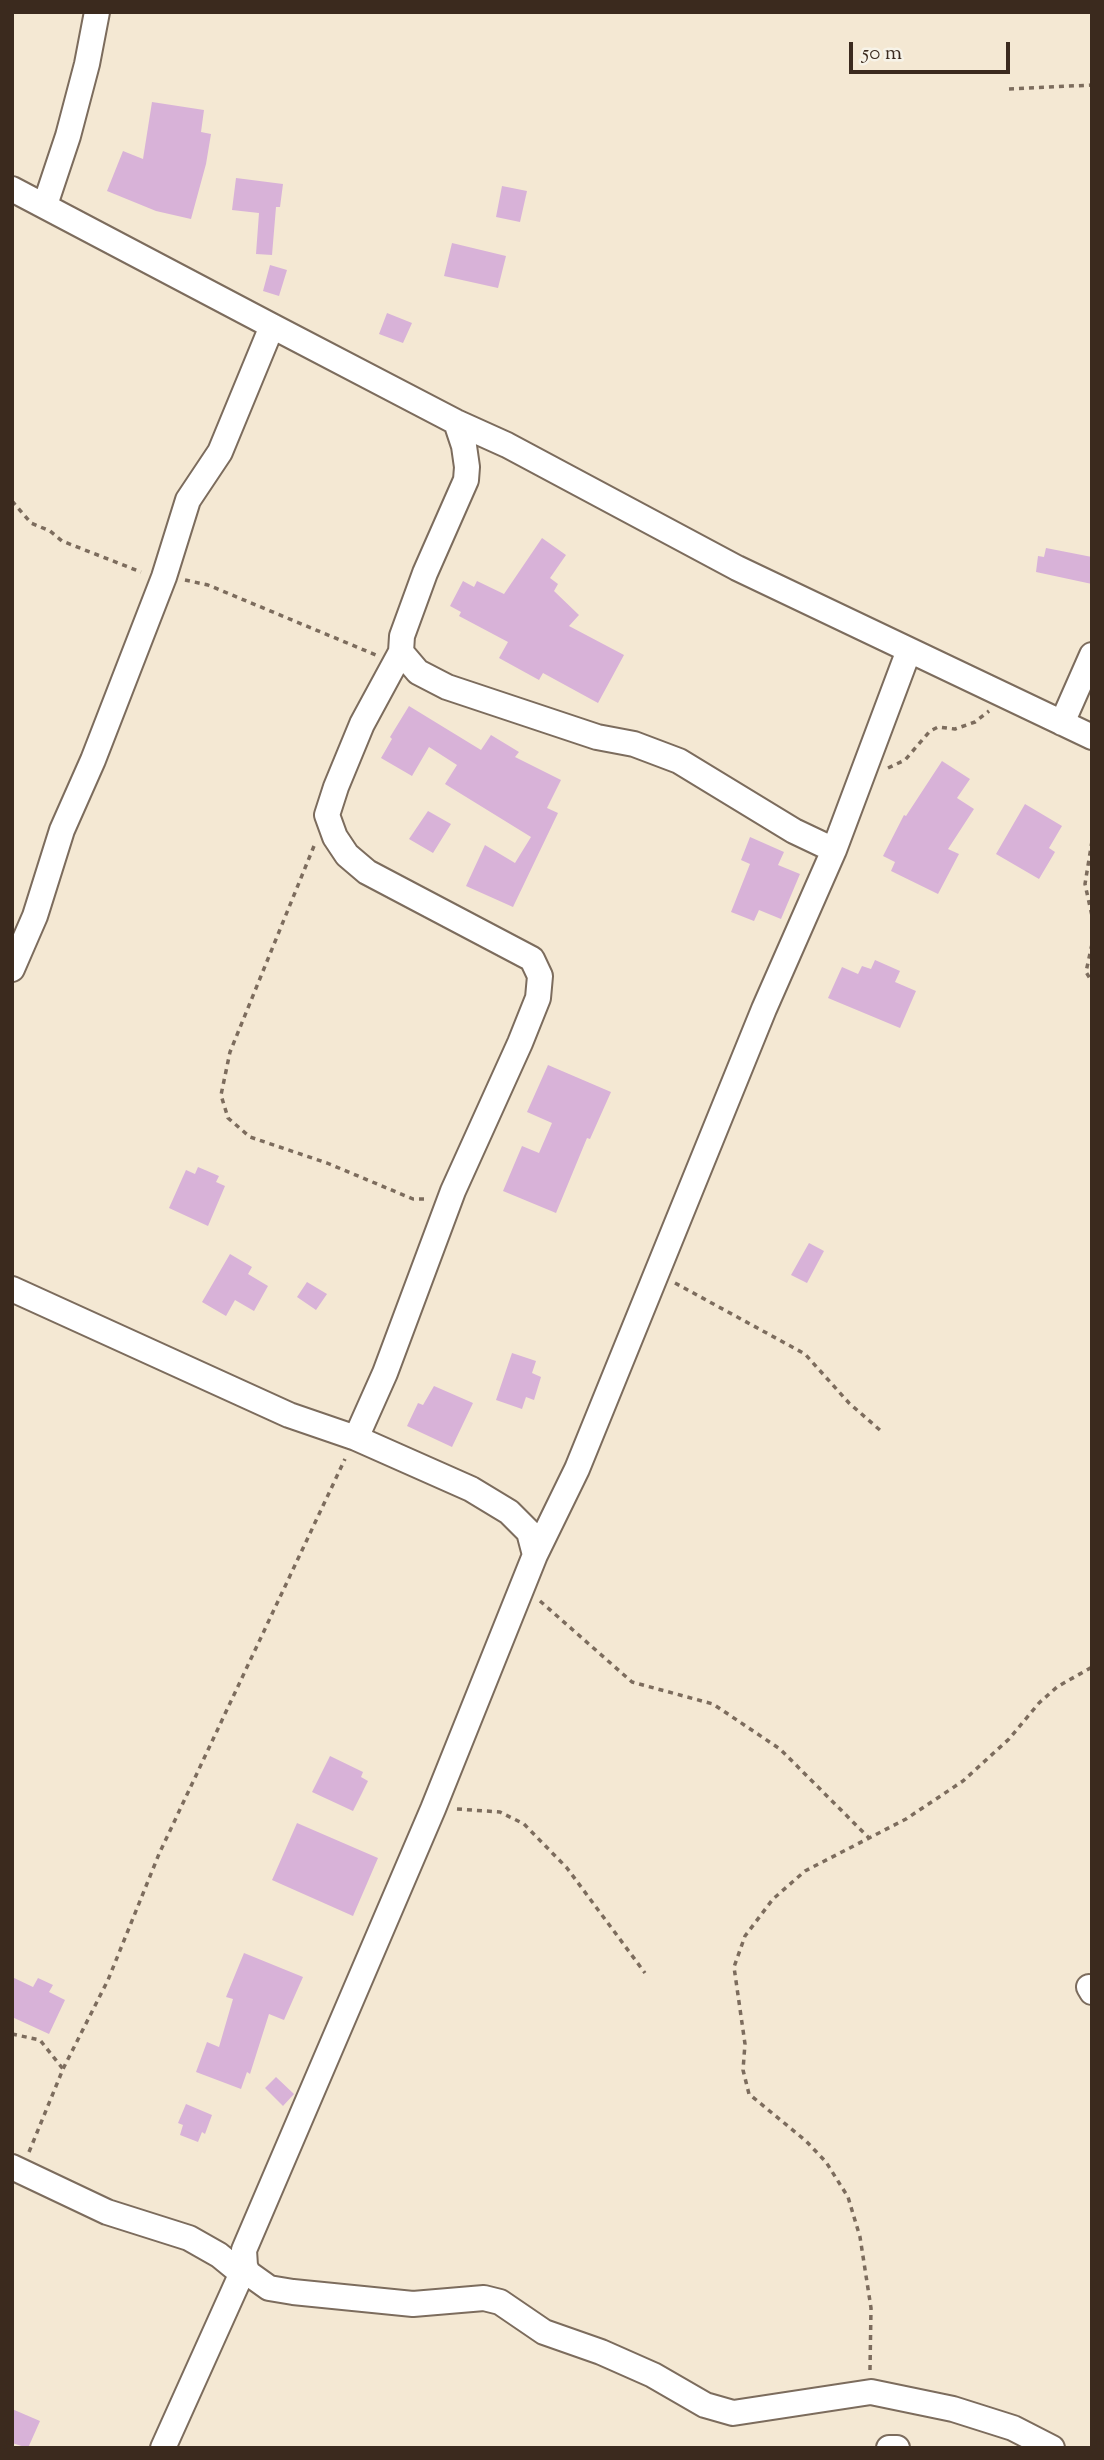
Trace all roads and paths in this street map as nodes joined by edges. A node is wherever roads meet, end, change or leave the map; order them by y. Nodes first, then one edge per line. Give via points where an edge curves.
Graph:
1 (97, 12) edge
2 (1092, 85) edge
3 (1009, 89) dead end
4 (12, 189) edge
5 (45, 205) junction
6 (272, 326) junction
7 (456, 422) junction
8 (507, 445) junction
9 (467, 467) junction
10 (12, 501) edge
11 (160, 586) junction
12 (909, 650) junction
13 (1092, 655) edge
14 (397, 658) junction
15 (1008, 697) junction
16 (1062, 723) junction
17 (1092, 737) edge
18 (864, 767) junction
19 (327, 815) junction
20 (1092, 841) edge
21 (834, 850) junction
22 (1092, 916) edge
23 (1092, 944) edge
24 (12, 970) edge
25 (1092, 982) edge
26 (453, 1191) junction
27 (656, 1273) junction
28 (12, 1289) edge
29 (881, 1432) dead end
30 (355, 1438) junction
31 (535, 1555) junction
32 (523, 1585) junction
33 (1092, 1667) edge
34 (433, 1809) junction
35 (869, 1837) junction
36 (645, 1973) dead end
37 (12, 2034) edge
38 (63, 2069) junction
39 (17, 2169) edge
40 (243, 2269) junction
41 (871, 2392) junction
42 (163, 2448) edge
43 (889, 2448) edge
44 (897, 2448) edge
45 (1052, 2448) edge

1 - 5 street via 84,76
2 - 3 path
4 - 5 street
5 - 6 street
6 - 7 street
6 - 11 street via 220,452 188,500
7 - 8 street
7 - 9 street
8 - 9 street
8 - 12 street via 737,568
9 - 14 street via 466,480 425,573
10 - 11 path via 31,523 62,541 138,572
11 - 14 path via 188,580 208,585
11 - 24 street via 62,830
12 - 15 street
12 - 18 street
13 - 16 street
14 - 19 street via 362,724
14 - 21 street via 447,687 679,761
15 - 16 street
15 - 18 path via 975,722 929,731 905,760 889,768
16 - 17 street
18 - 21 street
19 - 26 street via 347,855 367,872 532,960 540,976 538,998 520,1043
19 - 26 path via 230,1052 221,1096 228,1118 250,1137 413,1199 431,1199
20 - 22 path via 1085,884
21 - 27 street
23 - 25 path via 1086,972
26 - 30 street via 385,1373
27 - 29 path via 805,1354
27 - 31 street via 577,1469
28 - 30 street via 289,1415
30 - 31 street via 471,1489 509,1512 529,1532
30 - 38 path
31 - 32 street
32 - 34 street
32 - 35 path via 632,1682 713,1704 780,1749
33 - 35 path via 1057,1687 963,1781
34 - 36 path via 500,1812 524,1824 568,1868
34 - 40 street via 244,2250
35 - 41 path via 805,1871 773,1899 745,1936 734,1967 750,2094 826,2162 848,2197 860,2237 871,2308
37 - 38 path via 40,2040
38 - 39 path
39 - 40 street via 107,2212 189,2238
40 - 41 street via 269,2288 293,2292 413,2304 484,2298 500,2302 544,2332 601,2352 705,2405 733,2413
40 - 42 street
41 - 45 street via 953,2409 1013,2428
43 - 44 street

